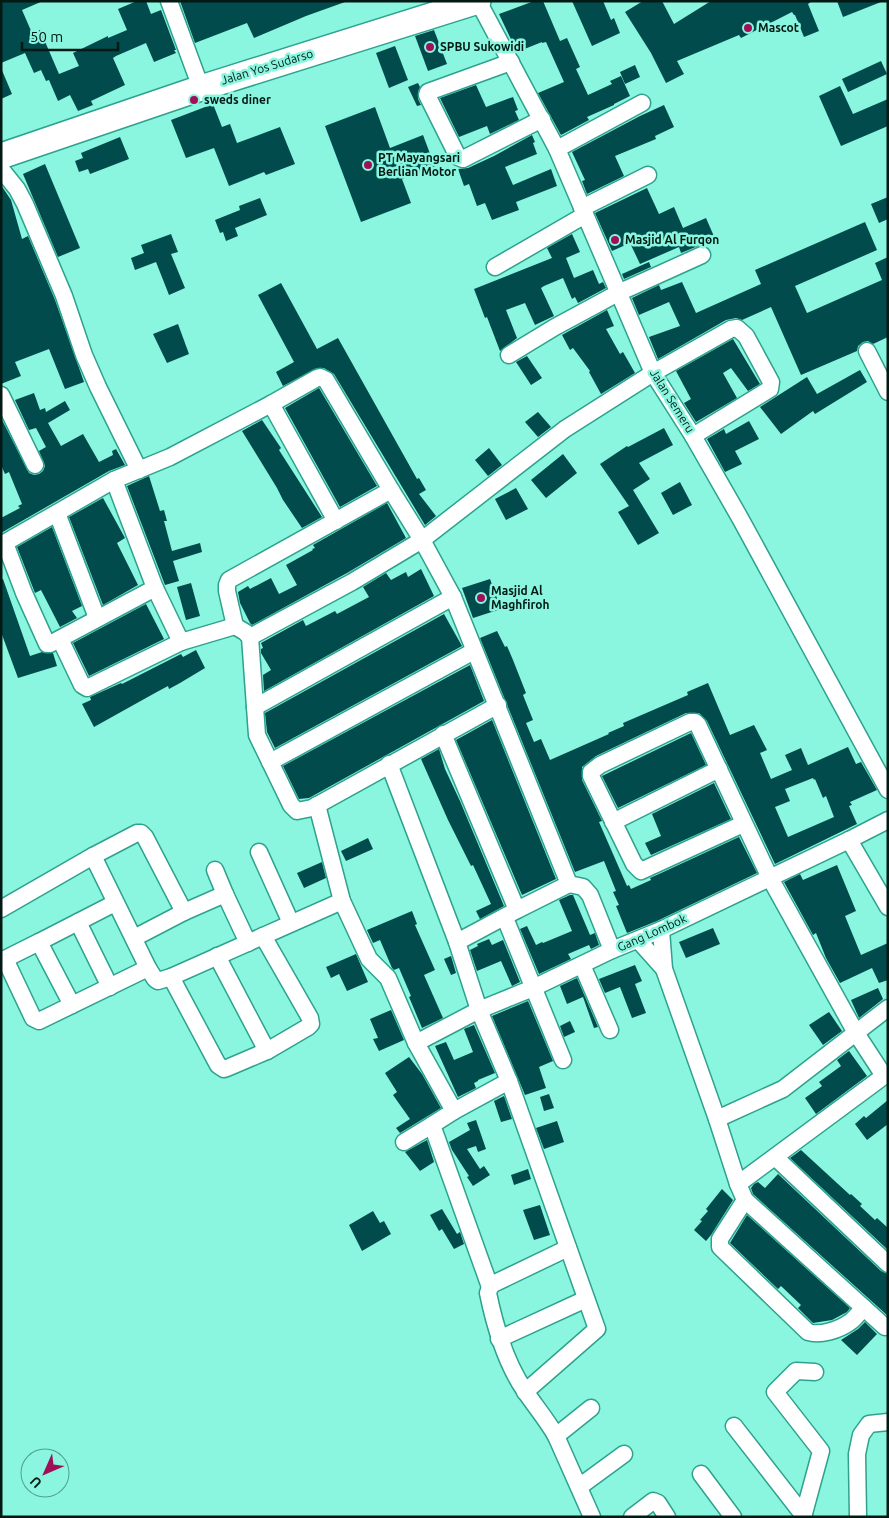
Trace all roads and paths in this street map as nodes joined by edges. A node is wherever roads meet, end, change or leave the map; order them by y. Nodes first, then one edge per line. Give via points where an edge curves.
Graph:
1 (168, 1) edge
2 (428, 1) edge
3 (478, 1) edge
4 (511, 62) junction
5 (199, 82) junction
6 (642, 103) dead end
7 (542, 119) junction
8 (1, 140) edge
9 (557, 149) junction
10 (1, 156) edge
11 (1, 169) edge
12 (648, 175) dead end
13 (584, 212) junction
14 (702, 255) dead end
15 (496, 267) dead end
16 (618, 293) junction
17 (868, 351) dead end
18 (509, 355) dead end
19 (653, 373) junction
20 (888, 392) edge
21 (1, 395) edge
22 (271, 404) junction
23 (693, 436) junction
24 (35, 465) dead end
25 (139, 470) junction
26 (114, 480) junction
27 (391, 490) junction
28 (56, 513) junction
29 (336, 521) junction
30 (422, 540) junction
31 (3, 544) edge
32 (155, 588) junction
33 (453, 597) junction
34 (97, 618) junction
35 (235, 626) junction
36 (250, 638) junction
37 (60, 639) junction
38 (181, 642) junction
39 (474, 651) junction
40 (498, 705) junction
41 (255, 707) junction
42 (443, 734) junction
43 (270, 762) junction
44 (389, 764) junction
45 (719, 769) junction
46 (888, 790) edge
47 (317, 805) junction
48 (888, 820) edge
49 (613, 822) junction
50 (743, 824) junction
51 (849, 840) junction
52 (259, 852) dead end
53 (93, 856) junction
54 (215, 870) dead end
55 (770, 878) junction
56 (569, 884) junction
57 (225, 894) junction
58 (342, 901) junction
59 (115, 903) junction
60 (888, 907) edge
61 (1, 909) edge
62 (184, 912) junction
63 (511, 914) junction
64 (300, 919) junction
65 (78, 922) junction
66 (661, 930) junction
67 (263, 936) junction
68 (134, 938) junction
69 (638, 940) junction
70 (40, 942) junction
71 (457, 942) junction
72 (248, 943) junction
73 (612, 950) junction
74 (217, 956) junction
75 (3, 960) edge
76 (582, 964) junction
77 (148, 968) junction
78 (664, 969) junction
79 (172, 977) junction
80 (110, 987) junction
81 (533, 988) junction
82 (72, 1006) junction
83 (888, 1008) edge
84 (478, 1010) junction
85 (610, 1030) dead end
86 (856, 1034) junction
87 (416, 1043) junction
88 (267, 1050) junction
89 (563, 1060) dead end
90 (886, 1078) edge
91 (509, 1081) junction
92 (454, 1111) junction
93 (717, 1119) junction
94 (432, 1125) junction
95 (404, 1142) dead end
96 (774, 1157) junction
97 (738, 1184) junction
98 (746, 1200) junction
99 (568, 1248) junction
100 (888, 1264) edge
101 (490, 1287) junction
102 (586, 1299) junction
103 (864, 1308) junction
104 (886, 1327) dead end
105 (499, 1339) junction
106 (815, 1372) dead end
107 (525, 1392) junction
108 (591, 1408) dead end
109 (888, 1422) edge
110 (734, 1426) dead end
111 (556, 1436) junction
112 (624, 1454) dead end
113 (701, 1474) dead end
114 (579, 1487) junction
115 (592, 1517) edge
116 (632, 1517) edge
117 (667, 1517) edge
118 (733, 1517) edge
119 (804, 1517) edge
120 (858, 1517) edge

1 - 5 street
2 - 5 highway, Jalan Yos Sudarso
3 - 4 street, Jalan Semeru
3 - 5 highway, Jalan Yos Sudarso
4 - 7 street, Jalan Semeru
4 - 7 street via 428,92 458,157 463,159
5 - 8 highway, Jalan Yos Sudarso
5 - 10 highway, Jalan Yos Sudarso
6 - 9 street
7 - 9 street, Jalan Semeru
9 - 13 street, Jalan Semeru
11 - 25 street via 25,204 98,387
12 - 13 street
13 - 15 street
13 - 16 street, Jalan Semeru
14 - 16 street
16 - 18 street
16 - 19 street, Jalan Semeru
17 - 20 street
19 - 23 street, Jalan Semeru
19 - 23 street via 731,329 737,328 746,336 771,382 770,389
19 - 30 street via 565,429
21 - 24 street
22 - 25 street
22 - 27 street via 317,378 326,380
22 - 29 street
23 - 46 street, Jalan Semeru
25 - 26 street
26 - 28 street
26 - 32 street
27 - 29 street
27 - 30 street
28 - 31 street
28 - 34 street
29 - 35 street via 229,580 227,591
30 - 33 street
30 - 36 street
31 - 37 street via 44,641 50,644
32 - 34 street
32 - 38 street
33 - 39 street
33 - 41 street
34 - 37 street
35 - 36 street
35 - 38 street
36 - 41 street
37 - 38 street via 82,685 87,688
39 - 40 street
39 - 43 street
40 - 42 street
40 - 56 street
41 - 43 street via 257,735
42 - 44 street
42 - 63 street
43 - 47 street via 293,808 302,811
44 - 47 street
44 - 71 street
45 - 49 street
45 - 49 street via 695,722 600,765 591,772 591,776
45 - 50 street
47 - 58 street
48 - 51 street, Gang Lombok
49 - 50 street via 634,864 641,870
50 - 55 street
51 - 55 street, Gang Lombok
51 - 60 street
52 - 64 street
53 - 59 street
53 - 61 street
53 - 62 street via 141,833
54 - 57 street
55 - 66 street, Gang Lombok
55 - 86 street
56 - 63 street
56 - 73 street via 583,887 590,895
57 - 62 street
57 - 72 street
58 - 64 street
58 - 87 street via 369,959 388,978
59 - 65 street
59 - 68 street
62 - 68 street
63 - 71 street
63 - 81 street
64 - 67 street
65 - 70 street
65 - 80 street
66 - 69 street, Gang Lombok
66 - 78 street
67 - 72 street
67 - 88 street via 311,1024
68 - 77 street
69 - 73 street, Gang Lombok
69 - 78 street
70 - 75 street
70 - 82 street
71 - 84 street
72 - 74 street
73 - 76 street, Gang Lombok
74 - 79 street
74 - 88 street
75 - 82 street via 34,1019 39,1021
76 - 81 street, Gang Lombok
76 - 85 street
77 - 79 street via 157,980
77 - 80 street
78 - 93 street
79 - 88 street via 221,1068 224,1070
80 - 82 street
81 - 84 street, Gang Lombok
81 - 89 street
83 - 86 street
84 - 87 street, Gang Lombok
84 - 91 street
86 - 90 street
86 - 93 street via 783,1089
87 - 92 street
90 - 96 street
91 - 92 street
91 - 99 street
92 - 94 street
93 - 97 street
94 - 95 street
94 - 101 street
96 - 97 street
96 - 100 street
97 - 98 street
98 - 103 street
98 - 103 street via 720,1239 720,1247 808,1332 821,1333 843,1326
99 - 101 street
99 - 102 street
101 - 105 street via 488,1293
102 - 105 street
102 - 107 street via 598,1329
103 - 104 street
105 - 107 street
106 - 119 street via 796,1371 775,1392 821,1451
107 - 111 street
108 - 111 street
109 - 120 street via 869,1424 861,1435 857,1454
110 - 119 street
111 - 114 street
112 - 114 street
113 - 118 street
114 - 115 street
116 - 117 street via 653,1501

